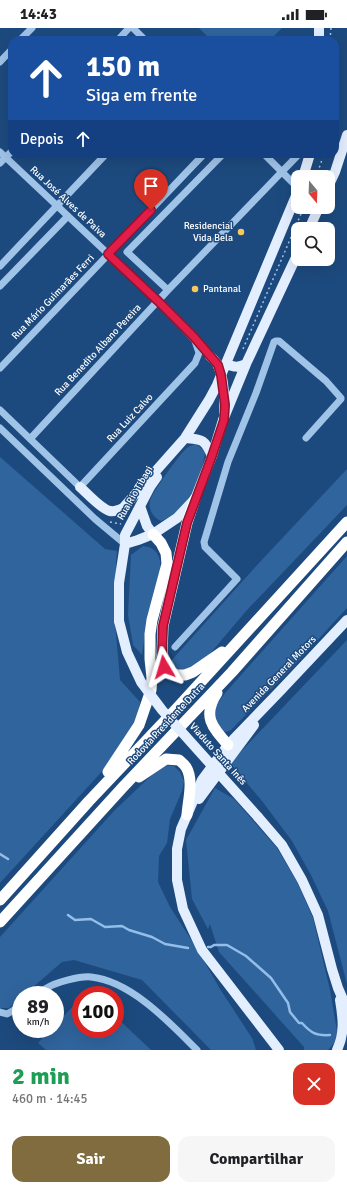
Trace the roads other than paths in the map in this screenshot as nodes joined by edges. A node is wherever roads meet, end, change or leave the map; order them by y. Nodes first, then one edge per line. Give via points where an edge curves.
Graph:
1 (32, 28) edge
2 (129, 28) edge
3 (133, 28) edge
4 (24, 36) edge
5 (122, 36) edge
6 (141, 36) edge
7 (8, 53) edge
8 (0, 62) edge
9 (347, 135) edge
10 (0, 152) edge
11 (6, 157) junction
12 (102, 158) edge
13 (200, 158) edge
14 (219, 158) edge
15 (268, 158) edge
16 (295, 158) edge
17 (309, 158) edge
18 (0, 163) edge
19 (305, 170) edge
20 (282, 171) junction
21 (335, 172) edge
22 (291, 181) edge
23 (58, 206) junction
24 (291, 207) edge
25 (68, 216) junction
26 (108, 254) junction
27 (0, 266) edge
28 (292, 266) edge
29 (0, 286) edge
30 (168, 290) junction
31 (158, 301) junction
32 (194, 337) junction
33 (210, 356) junction
34 (226, 364) junction
35 (246, 364) junction
36 (0, 368) edge
37 (221, 375) junction
38 (217, 385) junction
39 (0, 410) edge
40 (224, 420) junction
41 (0, 428) edge
42 (185, 438) junction
43 (306, 438) dead end
44 (30, 439) junction
45 (174, 450) junction
46 (212, 456) junction
47 (80, 487) junction
48 (196, 499) junction
49 (140, 506) junction
50 (347, 522) edge
51 (152, 534) junction
52 (347, 542) edge
53 (125, 544) junction
54 (347, 620) edge
55 (119, 621) joint
56 (236, 643) junction
57 (176, 647) dead end
58 (232, 672) junction
59 (282, 690) junction
60 (228, 745) junction
61 (226, 762) junction
62 (123, 787) junction
63 (89, 801) junction
64 (186, 814) junction
65 (0, 900) edge
66 (0, 922) edge
67 (50, 986) edge
68 (338, 988) junction
69 (347, 1009) edge
70 (12, 1011) edge
71 (0, 1012) edge
72 (197, 1050) edge
73 (279, 1050) edge
74 (338, 1050) edge

1 - 4 street
2 - 5 street
3 - 6 street
7 - 8 street
9 - 21 main road
10 - 11 street, Rua José Alves de Paiva
11 - 18 street
11 - 23 street, Rua José Alves de Paiva
12 - 23 street
13 - 26 street, Rua Mário Guimarães Ferri
14 - 30 street via 127,252
15 - 20 street
16 - 20 street, Rua Benedito Albano Pereira
17 - 19 main road
20 - 22 street
20 - 30 street, Rua Benedito Albano Pereira
23 - 25 street, Rua José Alves de Paiva
23 - 27 street
24 - 34 main road
25 - 26 street, Rua José Alves de Paiva
25 - 29 street
26 - 31 street, Rua José Alves de Paiva
26 - 36 street, Rua Mário Guimarães Ferri
28 - 35 main road
30 - 31 street, Rua Benedito Albano Pereira
31 - 32 street, Rua José Alves de Paiva
31 - 44 street, Rua Benedito Albano Pereira
32 - 33 street, Rua José Alves de Paiva
32 - 47 street, Rua Luiz Calvo via 199,353 196,363
33 - 34 street, Rua José Alves de Paiva
33 - 37 main road via 218,365
33 - 38 street
34 - 35 main road via 235,367
34 - 37 main road
35 - 40 main road
37 - 38 main road
37 - 40 main road
38 - 42 main road
39 - 44 street
40 - 46 main road
41 - 53 street via 95,519
42 - 45 main road
42 - 46 main road via 200,439 206,444
43 - 57 street via 341,398 326,382 276,341 228,462 204,542 238,579
44 - 47 street
45 - 47 main road via 123,508 116,511 103,508
45 - 49 main road, Rua Rio Tibagi
46 - 48 main road
48 - 51 main road via 177,518
48 - 56 highway via 187,523 163,626 164,667 169,672 185,675
49 - 51 main road
49 - 53 main road, Rua Rio Tibagi via 125,535
50 - 56 highway, Rodovia Presidente Dutra
51 - 53 main road
51 - 63 highway via 161,543 166,553 167,564 150,634 151,690 139,725
52 - 58 highway, Rodovia Presidente Dutra
53 - 55 main road, Rua Rio Tibagi via 119,583
54 - 59 main road, Avenida General Motors
55 - 68 main road, Viaduto Santa Inês, bridge via 127,652 141,682 162,710 282,845 318,915
56 - 63 highway, Rodovia Presidente Dutra
58 - 60 highway via 212,701 209,710 212,725
58 - 62 highway, Rodovia Presidente Dutra
59 - 60 main road, Avenida General Motors
59 - 61 main road
60 - 61 main road
60 - 64 main road, Avenida General Motors via 202,780
61 - 64 main road
62 - 64 highway via 166,758 179,760 186,766 189,774
62 - 66 highway, Rodovia Presidente Dutra
63 - 65 highway, Rodovia Presidente Dutra
64 - 73 main road via 176,849 177,880 183,909 202,950
67 - 72 street via 76,978 90,977 120,986 164,1017
68 - 69 main road
68 - 74 main road via 343,1023
70 - 71 street via 7,1014

